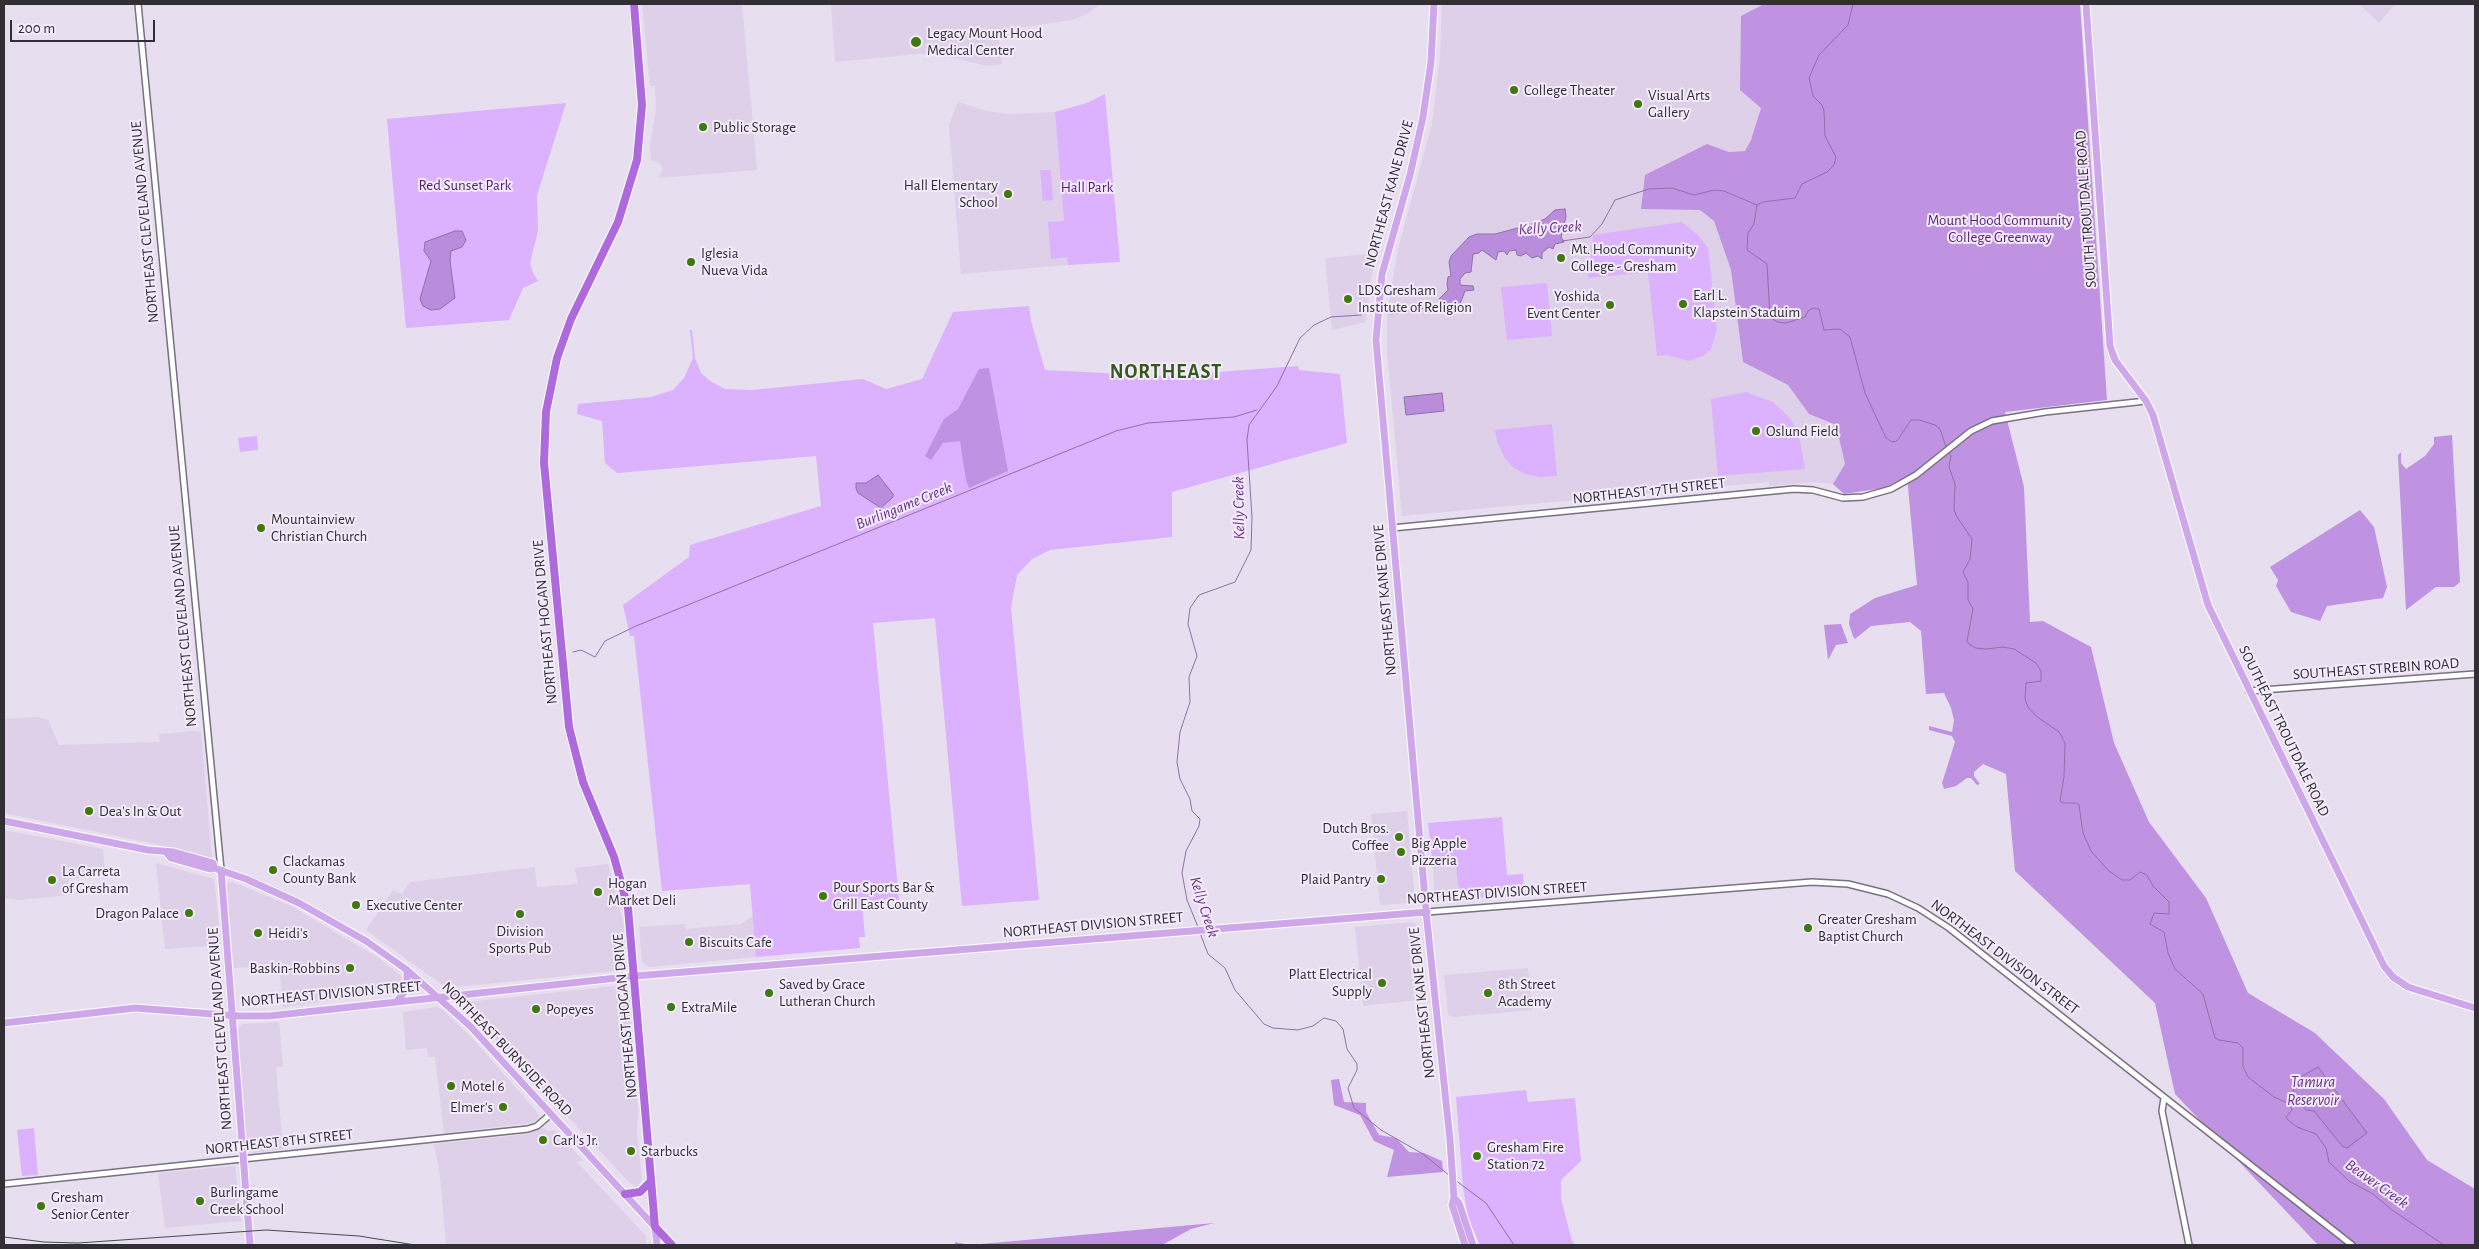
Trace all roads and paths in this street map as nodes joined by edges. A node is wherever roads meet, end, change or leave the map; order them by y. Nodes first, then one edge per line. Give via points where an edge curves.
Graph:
1 (138, 4) edge
2 (634, 4) edge
3 (1434, 4) edge
4 (2086, 4) edge
5 (2146, 401) junction
6 (1392, 528) junction
7 (2475, 674) edge
8 (2249, 691) junction
9 (4, 821) edge
10 (217, 869) junction
11 (1426, 912) junction
12 (407, 970) junction
13 (635, 976) junction
14 (441, 998) junction
15 (395, 1003) junction
16 (2475, 1008) edge
17 (232, 1016) junction
18 (4, 1023) edge
19 (2164, 1098) junction
20 (551, 1114) junction
21 (243, 1159) junction
22 (652, 1181) junction
23 (4, 1184) edge
24 (625, 1194) junction
25 (1454, 1198) junction
26 (656, 1227) junction
27 (250, 1245) edge
28 (657, 1245) edge
29 (672, 1245) edge
30 (1465, 1245) edge
31 (1473, 1245) edge
32 (2189, 1245) edge
33 (2352, 1245) edge

1 - 10 street, NORTHEAST CLEVELAND AVENUE
2 - 13 highway, NORTHEAST HOGAN DRIVE via 642,106 637,160 618,222 571,319 557,358 548,398 544,451 570,732 582,782 622,882 631,925
3 - 6 main road, NORTHEAST KANE DRIVE via 1431,62 1422,127 1389,245 1378,308 1377,348
4 - 5 main road, SOUTH TROUTDALE ROAD via 2109,341 2115,360
5 - 6 street, NORTHEAST 17TH STREET via 1992,421 1971,431 1936,461 1904,482 1877,494 1856,498 1794,489
5 - 8 main road, SOUTHEAST TROUTDALE ROAD via 2158,429 2206,599
6 - 11 main road, NORTHEAST KANE DRIVE
7 - 8 street, SOUTHEAST STREBIN ROAD
8 - 16 main road, SOUTHEAST TROUTDALE ROAD via 2388,973 2414,990
9 - 10 main road, NORTHEAST BURNSIDE ROAD via 174,852 212,863
10 - 12 main road, NORTHEAST BURNSIDE ROAD via 264,886 314,910 366,940
10 - 17 main road, NORTHEAST CLEVELAND AVENUE
11 - 13 main road, NORTHEAST DIVISION STREET
11 - 19 street, NORTHEAST DIVISION STREET via 1796,883 1831,882 1869,888 1902,900 1941,922
11 - 25 main road, NORTHEAST KANE DRIVE
12 - 14 main road, NORTHEAST BURNSIDE ROAD
12 - 15 main road via 409,982 406,993
13 - 14 main road, NORTHEAST DIVISION STREET
13 - 22 highway, NORTHEAST HOGAN DRIVE
14 - 15 main road, NORTHEAST DIVISION STREET
14 - 20 main road, NORTHEAST BURNSIDE ROAD
15 - 17 main road, NORTHEAST DIVISION STREET via 269,1016
17 - 18 main road, NORTHEAST DIVISION STREET via 136,1008
17 - 21 main road, NORTHEAST CLEVELAND AVENUE
19 - 32 street via 2162,1112
19 - 33 street, NORTHEAST DIVISION STREET
20 - 21 street, NORTHEAST 8TH STREET via 528,1129
20 - 24 main road, NORTHEAST BURNSIDE ROAD
21 - 23 street, NORTHEAST 8TH STREET
21 - 27 main road, NORTHEAST CLEVELAND AVENUE
22 - 24 highway via 640,1192
22 - 26 highway, NORTHEAST HOGAN DRIVE
24 - 26 main road, NORTHEAST BURNSIDE ROAD
25 - 30 main road, NORTHEAST KANE DRIVE via 1454,1214
25 - 31 main road, NORTHEAST KANE DRIVE via 1459,1203
26 - 28 main road, NORTHEAST HOGAN DRIVE
26 - 29 highway, NORTHEAST BURNSIDE ROAD

